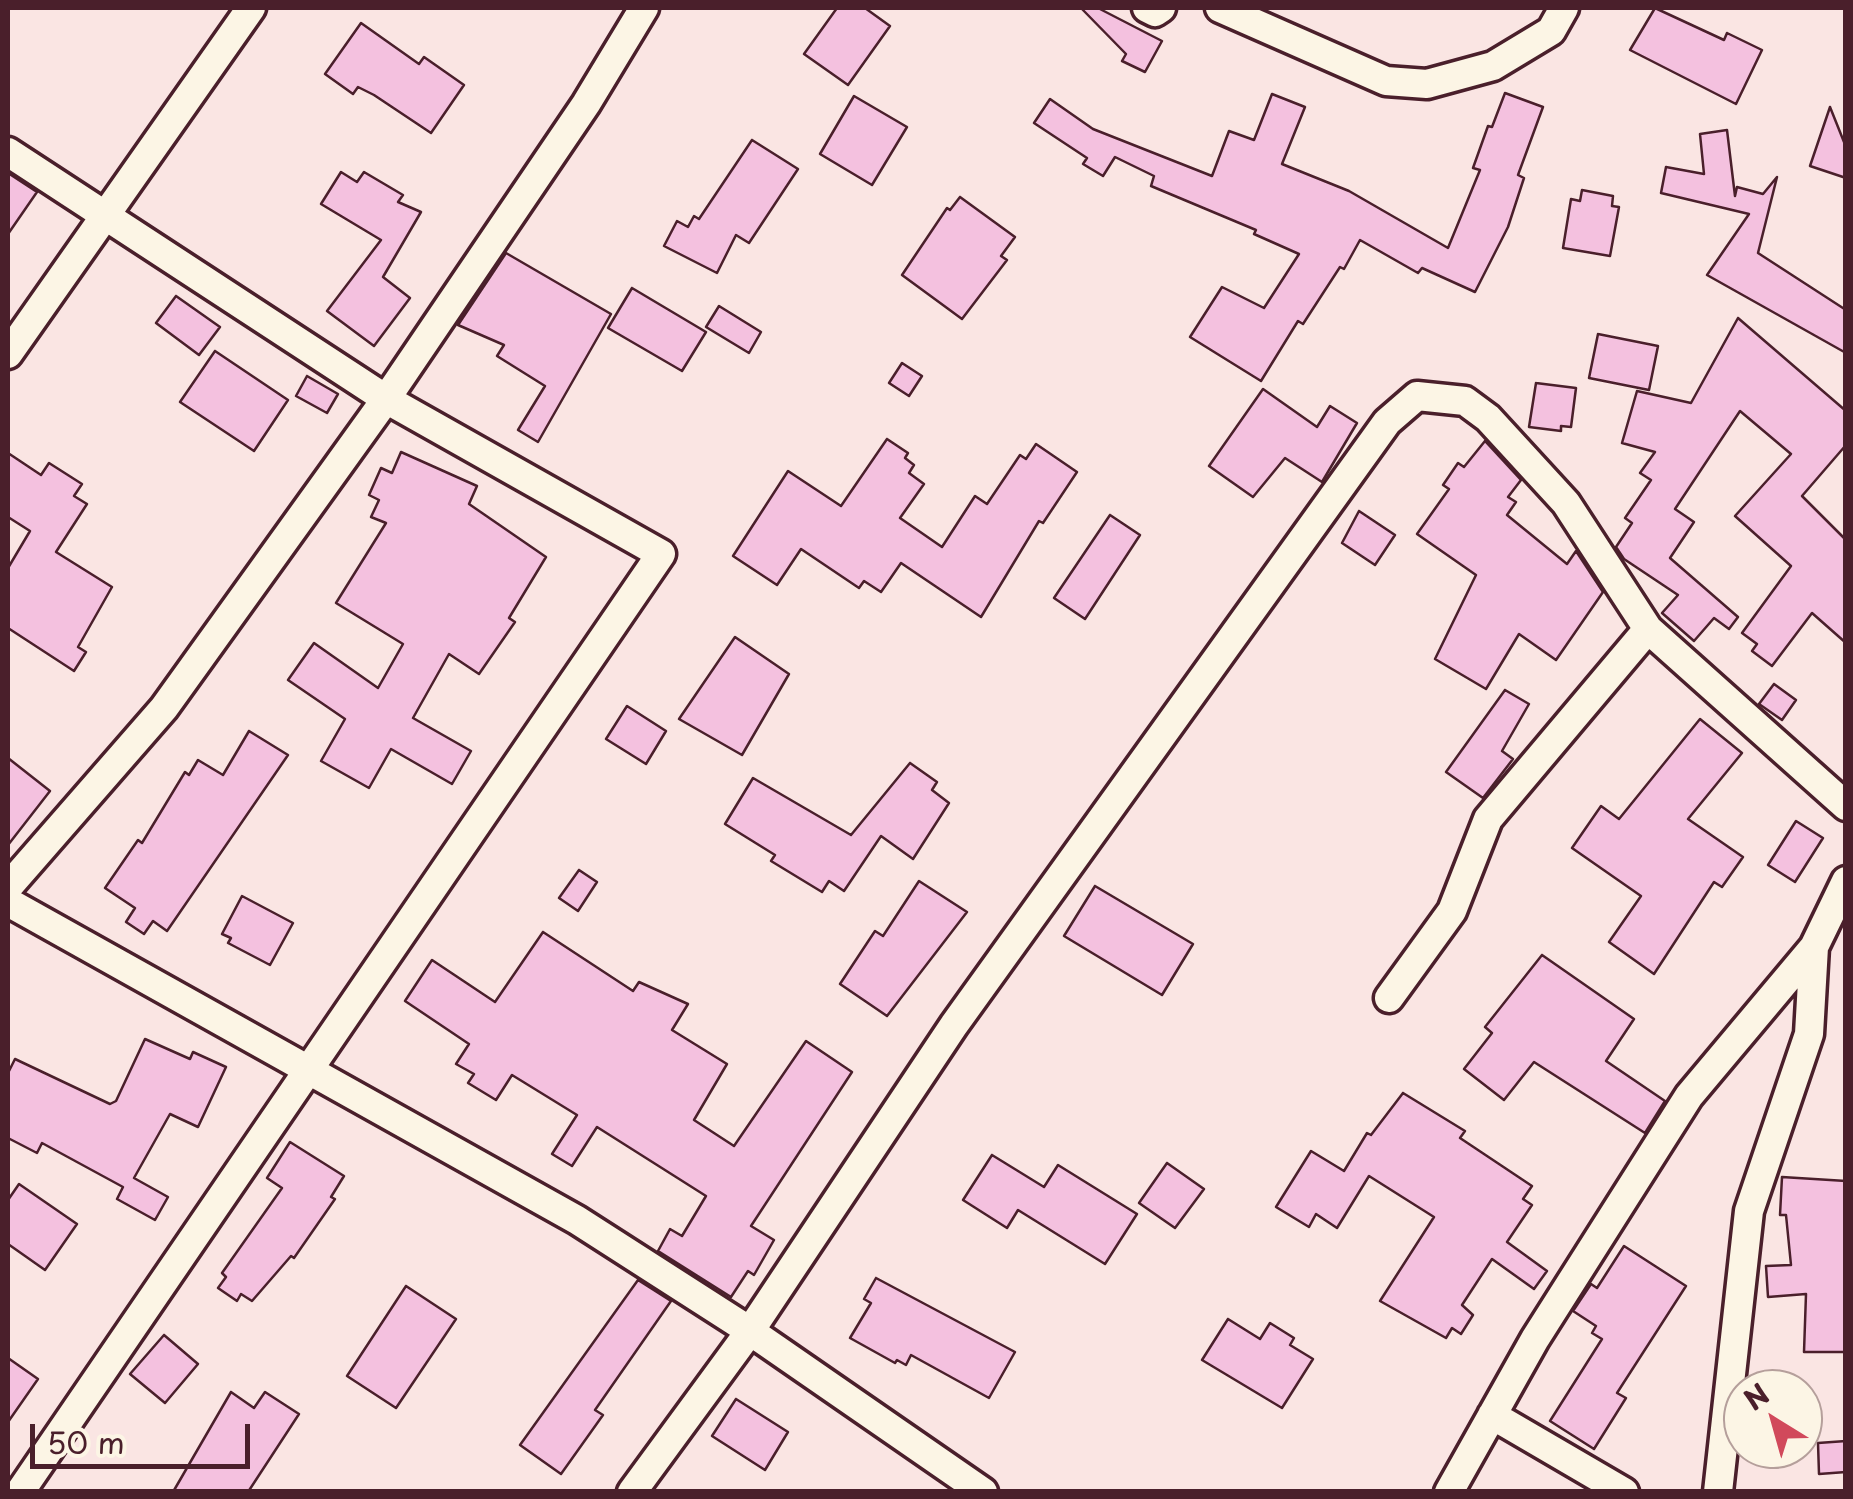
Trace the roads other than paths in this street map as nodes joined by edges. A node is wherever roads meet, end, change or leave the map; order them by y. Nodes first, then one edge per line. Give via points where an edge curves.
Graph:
1 (250, 8) edge
2 (644, 8) edge
3 (1147, 8) edge
4 (1160, 8) edge
5 (1220, 8) edge
6 (1564, 8) edge
7 (8, 152) edge
8 (106, 212) junction
9 (8, 354) edge
10 (386, 398) junction
11 (1648, 629) junction
12 (1846, 806) edge
13 (1846, 881) edge
14 (8, 888) edge
15 (8, 902) edge
16 (1814, 948) junction
17 (1389, 998) dead end
18 (306, 1069) junction
19 (750, 1331) junction
20 (1492, 1415) junction
21 (20, 1492) edge
22 (632, 1492) edge
23 (983, 1492) edge
24 (1449, 1492) edge
25 (1624, 1492) edge
26 (1718, 1492) edge

1 - 8 street
2 - 10 street
3 - 4 street
5 - 6 street via 1386,81 1427,84 1493,66 1551,31
7 - 8 street
8 - 9 street
8 - 10 street
10 - 14 street via 164,708
10 - 18 street via 661,554
11 - 12 street
11 - 17 street via 1488,819 1452,911
11 - 19 street via 1566,503 1488,418 1465,401 1417,396 1386,422 954,1025
13 - 16 street
15 - 18 street
16 - 20 street via 1690,1096
16 - 26 street via 1809,1034 1749,1211
18 - 19 street via 577,1220
18 - 21 street
19 - 22 street
19 - 23 street
20 - 24 street
20 - 25 street

